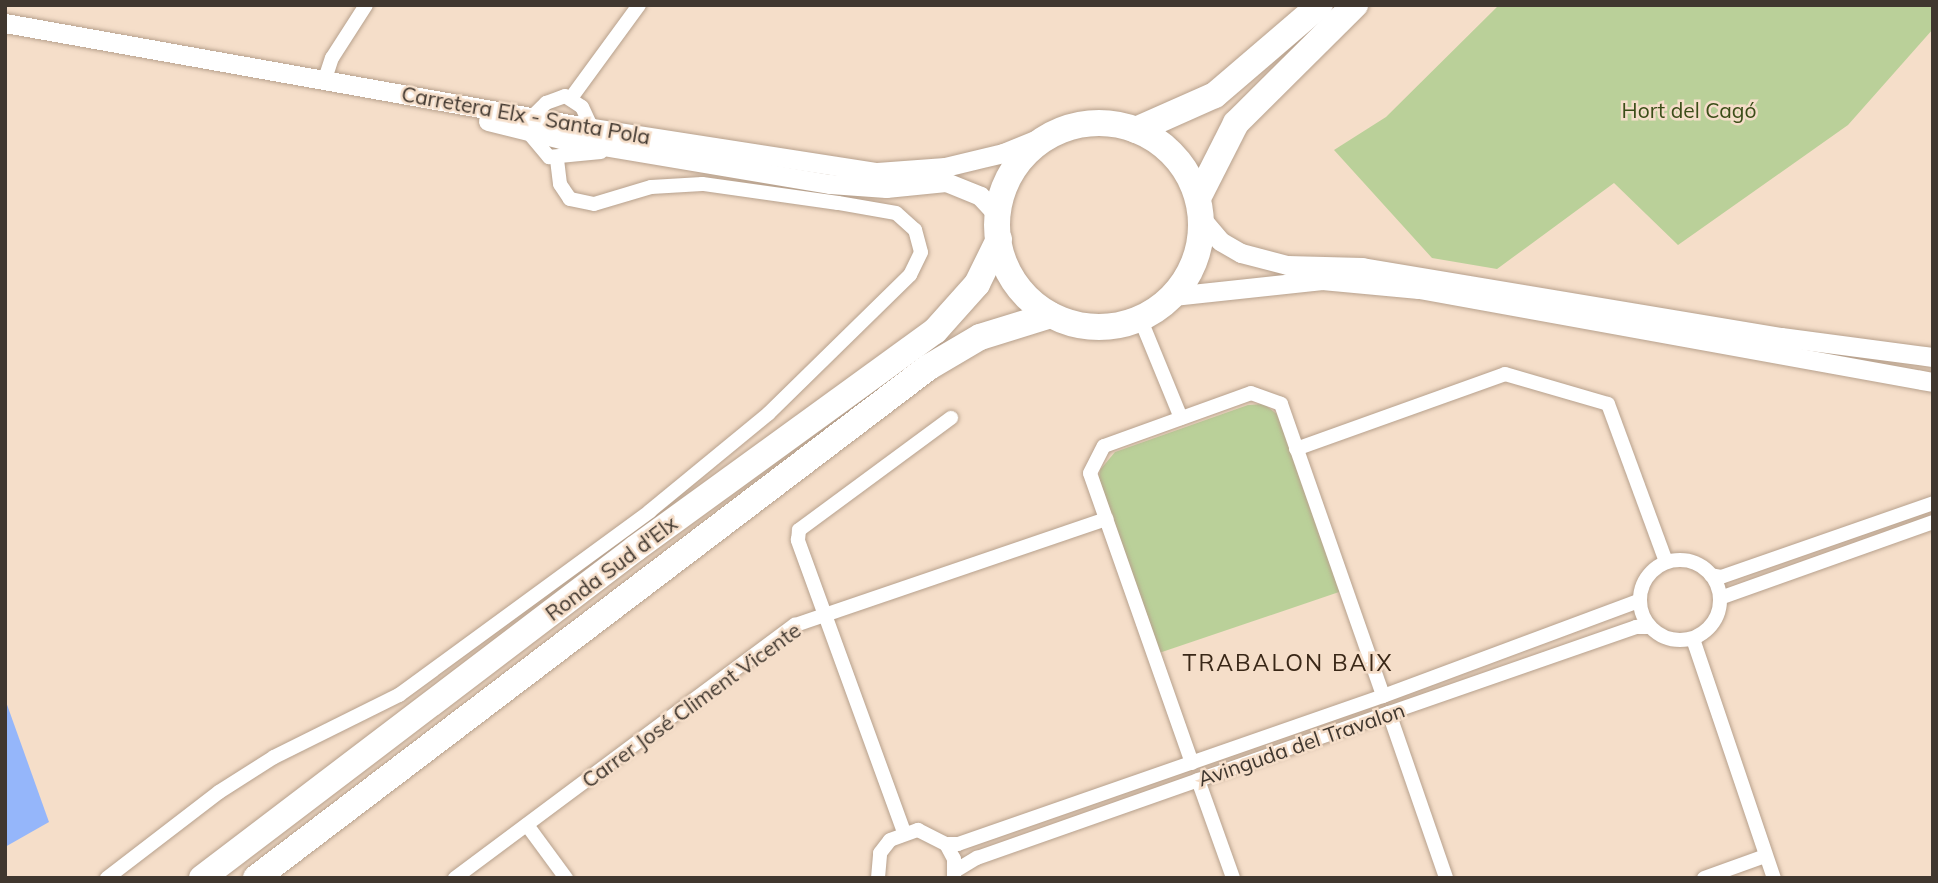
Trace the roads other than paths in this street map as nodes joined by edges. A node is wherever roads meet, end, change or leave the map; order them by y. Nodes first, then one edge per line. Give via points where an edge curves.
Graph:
1 (366, 5) edge
2 (639, 5) edge
3 (1320, 5) edge
4 (1355, 5) edge
5 (5, 23) edge
6 (5, 32) edge
7 (325, 79) junction
8 (571, 98) junction
9 (530, 125) junction
10 (592, 128) junction
11 (1136, 130) junction
12 (1045, 136) junction
13 (645, 153) junction
14 (557, 159) junction
15 (1200, 208) junction
16 (998, 227) junction
17 (1173, 296) junction
18 (1051, 315) junction
19 (1140, 318) junction
20 (1933, 357) edge
21 (1933, 382) edge
22 (951, 418) dead end
23 (1181, 418) junction
24 (1296, 449) junction
25 (1933, 503) edge
26 (1107, 519) junction
27 (1933, 522) edge
28 (1666, 562) junction
29 (1711, 575) junction
30 (1720, 598) junction
31 (1639, 601) junction
32 (828, 615) junction
33 (1649, 627) junction
34 (1693, 639) junction
35 (1383, 696) junction
36 (1389, 713) junction
37 (1192, 763) junction
38 (1198, 780) junction
39 (527, 825) junction
40 (904, 832) junction
41 (946, 844) junction
42 (1765, 856) junction
43 (955, 874) edge
44 (107, 878) edge
45 (202, 878) edge
46 (256, 878) edge
47 (455, 878) edge
48 (566, 878) edge
49 (878, 878) edge
50 (1233, 878) edge
51 (1446, 878) edge
52 (1704, 878) edge
53 (1774, 878) edge

1 - 7 street via 332,58
2 - 8 street
3 - 11 highway via 1215,95
4 - 15 highway via 1236,123
5 - 7 main road, Carretera Elx - Santa Pola
6 - 9 main road, Carretera Elx - Santa Pola
7 - 9 main road, Carretera Elx - Santa Pola
8 - 9 street via 554,98
8 - 10 street via 582,107
9 - 10 main road, Carretera Elx - Santa Pola
9 - 13 main road, Carretera Elx - Santa Pola
9 - 14 street via 541,151
10 - 12 main road, Carretera Elx - Santa Pola via 877,172 945,166 1003,153
11 - 12 highway via 1108,124
11 - 15 highway via 1171,153 1185,169
12 - 16 highway via 1014,170
13 - 14 street via 583,152
13 - 16 main road, Carretera Elx - Santa Pola via 830,184 886,188 946,182 980,197
14 - 44 street via 560,184 570,199 593,204 651,187 702,184 825,201 896,214 915,230 921,252 909,275 768,414 650,511 399,695 274,757 219,792
15 - 17 highway via 1199,247
15 - 20 main road via 1220,241 1241,253 1287,265 1362,267 1781,337
16 - 18 highway via 1007,270 1026,296
16 - 45 highway, Ronda Sud d'Elx via 977,284 934,331 636,548
17 - 19 highway
17 - 21 main road via 1322,281 1419,289
18 - 19 highway via 1080,325 1111,326
18 - 46 highway, Ronda Sud d'Elx via 980,337 929,366
19 - 23 street
22 - 32 street via 799,530 798,540
23 - 24 street via 1251,393 1281,404
23 - 26 street via 1104,446 1090,473
24 - 28 street via 1505,374 1608,404
24 - 35 street
25 - 29 street via 1721,577
26 - 32 street, Carrer José Climent Vicente
26 - 37 street
27 - 30 street
28 - 29 street via 1695,563
28 - 31 street via 1647,576
29 - 30 street
30 - 34 street via 1711,626
31 - 33 street
31 - 35 street, Avinguda del Travalon
32 - 39 street, Carrer José Climent Vicente via 795,625
32 - 40 street
33 - 34 street via 1666,638
33 - 36 street, Avinguda del Travalon via 1636,626
34 - 42 street
35 - 37 street, Avinguda del Travalon
36 - 38 street, Avinguda del Travalon
36 - 51 street
37 - 41 street, Avinguda del Travalon via 958,844
38 - 43 street, Avinguda del Travalon via 977,858
38 - 50 street
39 - 47 street, Carrer José Climent Vicente
39 - 48 street
40 - 41 street via 929,832
40 - 49 street via 880,853
41 - 43 street
42 - 52 street
42 - 53 street

